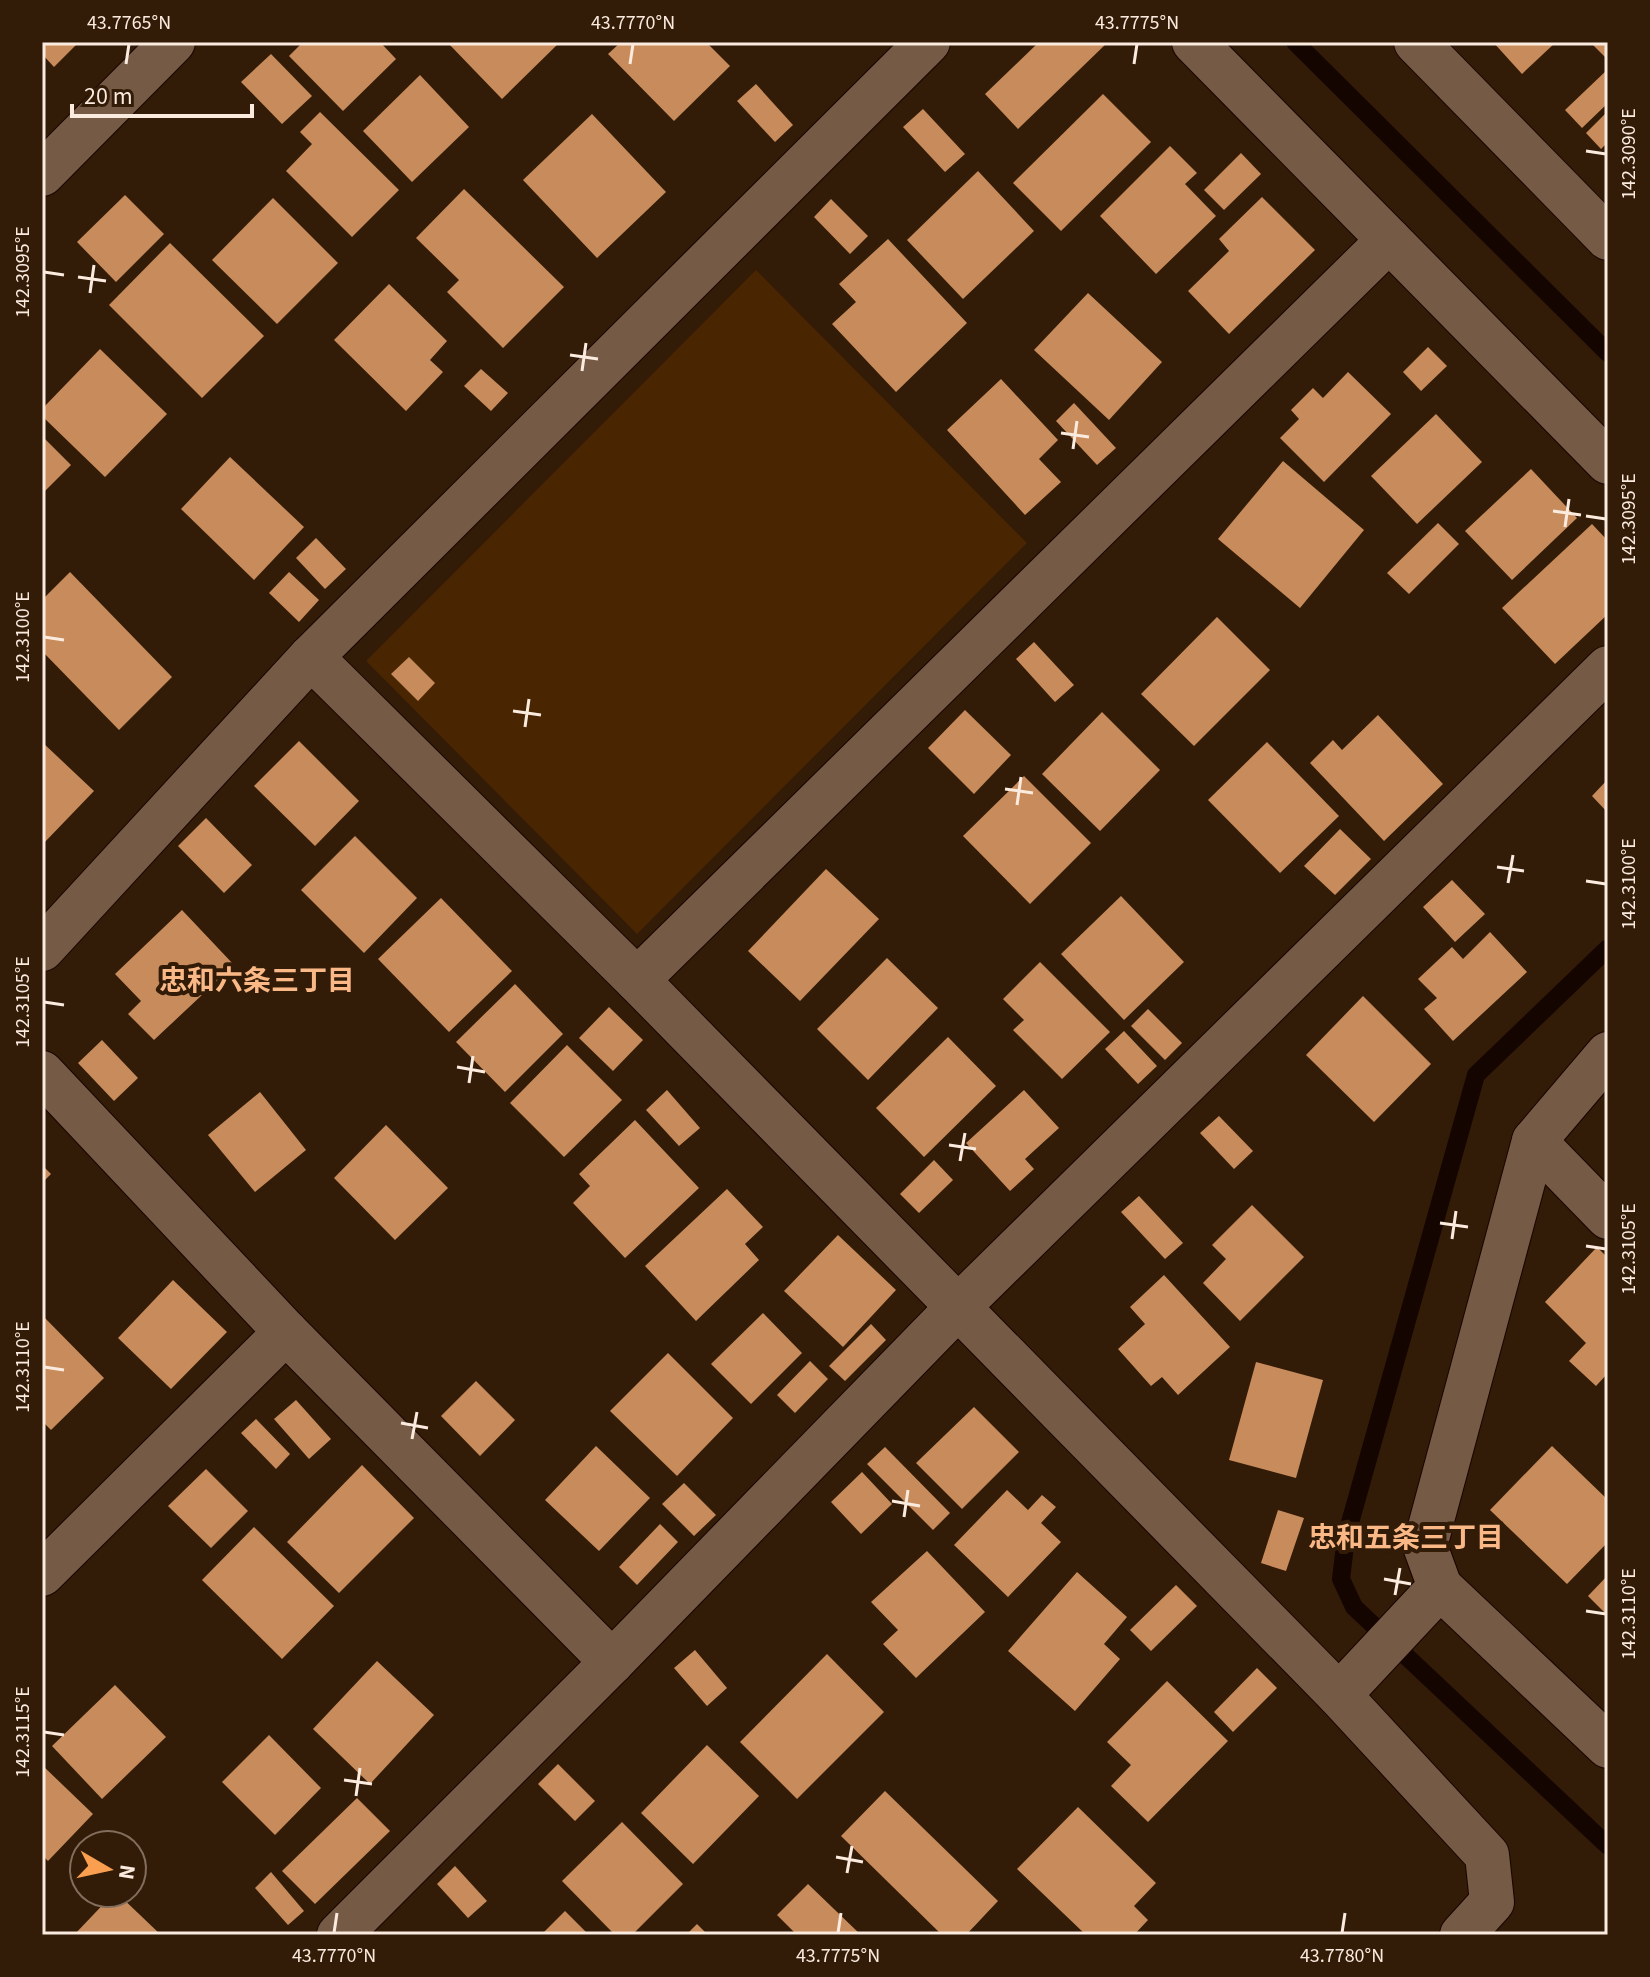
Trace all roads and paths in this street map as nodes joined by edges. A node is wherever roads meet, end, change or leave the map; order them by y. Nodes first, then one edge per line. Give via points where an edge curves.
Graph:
1 (173, 42) edge
2 (928, 42) edge
3 (1194, 42) edge
4 (1416, 42) edge
5 (42, 174) edge
6 (1608, 238) edge
7 (1389, 240) junction
8 (1608, 462) edge
9 (311, 657) junction
10 (1608, 668) edge
11 (42, 949) edge
12 (637, 980) junction
13 (1608, 1054) edge
14 (42, 1073) edge
15 (1534, 1141) junction
16 (1608, 1217) edge
17 (958, 1307) junction
18 (286, 1332) junction
19 (42, 1574) edge
20 (1425, 1603) junction
21 (612, 1662) junction
22 (1339, 1695) junction
23 (1608, 1746) edge
24 (339, 1935) edge
25 (1462, 1935) edge

1 - 5 street
2 - 9 street
3 - 7 street
4 - 6 street
7 - 8 street
7 - 12 street
9 - 11 street
9 - 12 street
10 - 17 street
12 - 17 street
13 - 15 street
14 - 18 street
15 - 16 street
15 - 20 street via 1425,1546
17 - 21 street
17 - 22 street
18 - 19 street
18 - 21 street
20 - 22 street
20 - 23 street
21 - 24 street
22 - 25 street via 1487,1855 1492,1902

